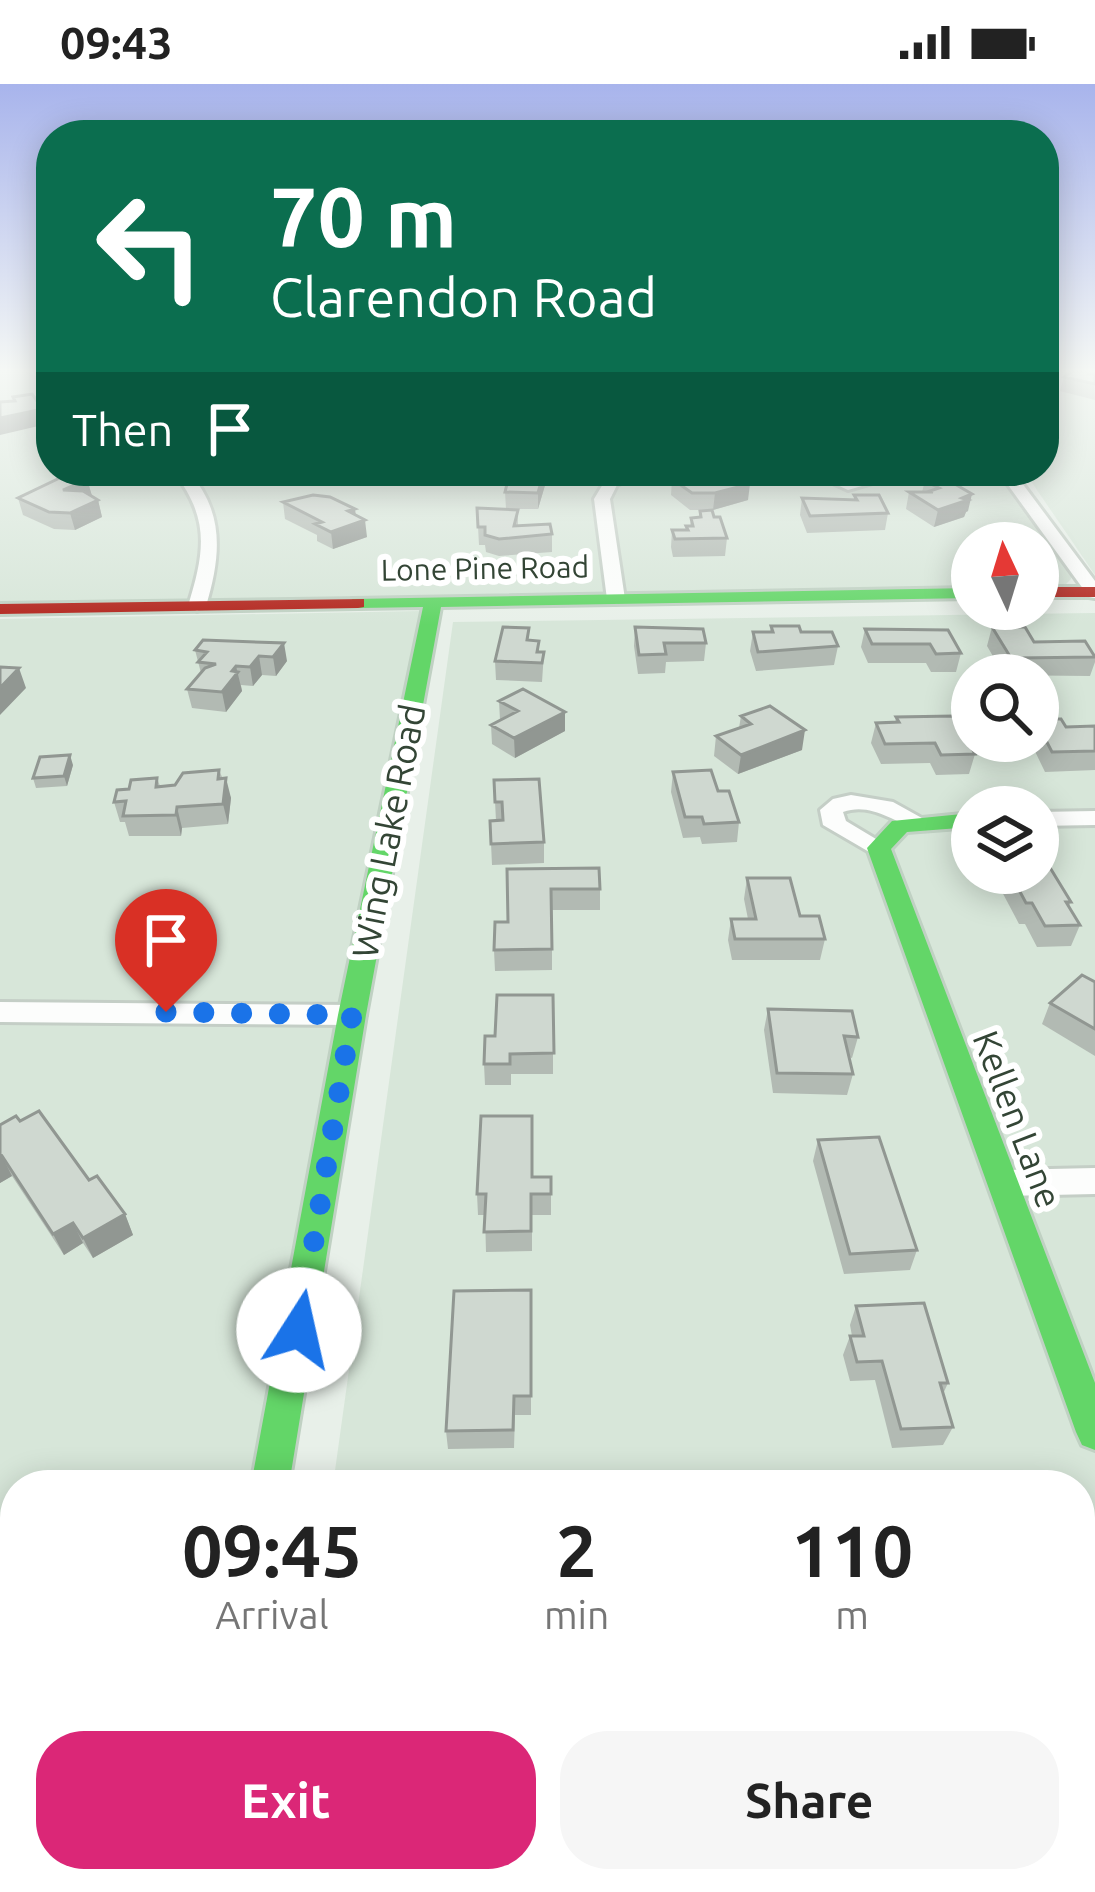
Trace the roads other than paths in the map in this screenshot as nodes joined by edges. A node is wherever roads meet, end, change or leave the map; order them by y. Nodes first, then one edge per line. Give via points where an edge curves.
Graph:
1 (193, 486) edge
2 (609, 486) edge
3 (1017, 486) edge
4 (1059, 592) edge
5 (1095, 592) edge
6 (951, 593) edge
7 (616, 599) junction
8 (433, 602) junction
9 (197, 606) junction
10 (0, 609) edge
11 (1095, 818) edge
12 (1059, 819) edge
13 (951, 821) edge
14 (916, 822) junction
15 (884, 841) junction
16 (0, 1012) edge
17 (352, 1015) junction
18 (1095, 1181) edge
19 (1004, 1183) junction
20 (1095, 1432) edge
21 (273, 1470) edge

1 - 9 street via 211,526
2 - 7 street via 602,499
3 - 5 street
4 - 5 street
6 - 7 street, Lone Pine Road
7 - 8 street, Lone Pine Road
8 - 9 street, Lone Pine Road
8 - 17 street, Wing Lake Road
9 - 10 street, Lone Pine Road
11 - 12 street
13 - 14 street
14 - 15 street
14 - 15 street via 870,803 831,810 844,832
15 - 19 street, Kellen Lane
16 - 17 street
17 - 21 street, Wing Lake Road
18 - 19 street
19 - 20 street, Kellen Lane

